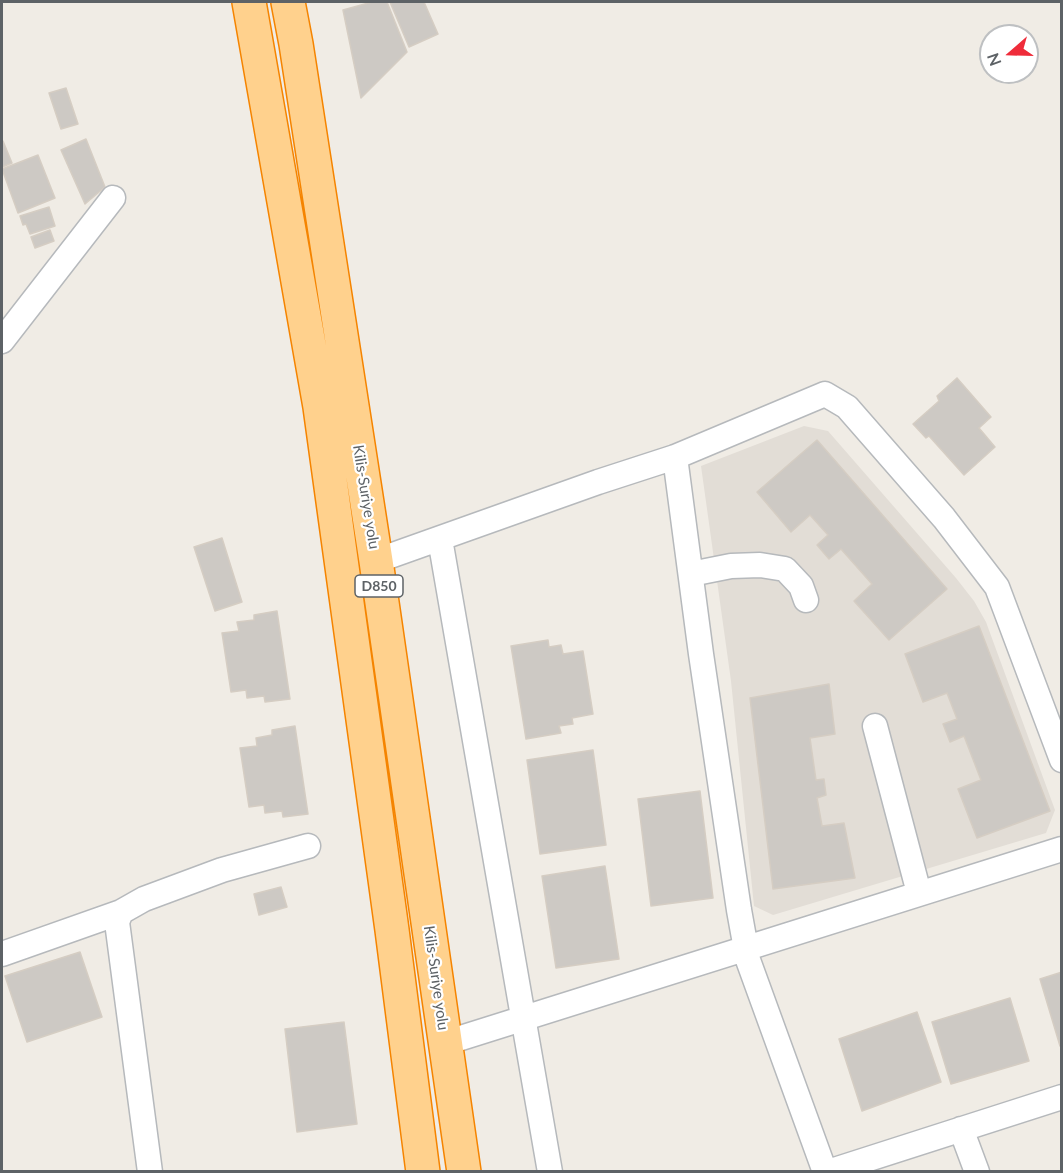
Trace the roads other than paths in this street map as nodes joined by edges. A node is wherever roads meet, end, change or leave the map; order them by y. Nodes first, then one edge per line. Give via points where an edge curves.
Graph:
1 (249, 2) edge
2 (288, 2) edge
3 (113, 198) dead end
4 (2, 341) edge
5 (675, 457) junction
6 (440, 539) junction
7 (376, 561) junction
8 (691, 574) junction
9 (806, 600) dead end
10 (875, 726) dead end
11 (1062, 760) edge
12 (309, 846) dead end
13 (1062, 849) edge
14 (919, 892) junction
15 (121, 912) junction
16 (745, 947) junction
17 (2, 954) edge
18 (523, 1017) junction
19 (445, 1043) junction
20 (1062, 1097) edge
21 (961, 1130) junction
22 (150, 1172) edge
23 (423, 1172) edge
24 (464, 1172) edge
25 (550, 1172) edge
26 (826, 1172) edge
27 (977, 1172) edge

1 - 23 highway, D850 via 320,407
2 - 7 highway, Kilis-Suriye yolu / D850
3 - 4 street
5 - 6 street
5 - 8 street
5 - 11 street via 825,394 847,408 944,518 997,587
6 - 7 street
6 - 18 street
7 - 19 highway, Kilis-Suriye yolu / D850
8 - 9 street via 731,566 785,569 801,586
8 - 16 street
10 - 14 street
12 - 15 street via 222,870 144,899
13 - 14 street
14 - 16 street
15 - 17 street
15 - 22 street via 117,922
16 - 18 street
16 - 26 street
18 - 19 street
18 - 25 street
19 - 24 highway, Kilis-Suriye yolu / D850
20 - 21 street
21 - 26 street
21 - 27 street

